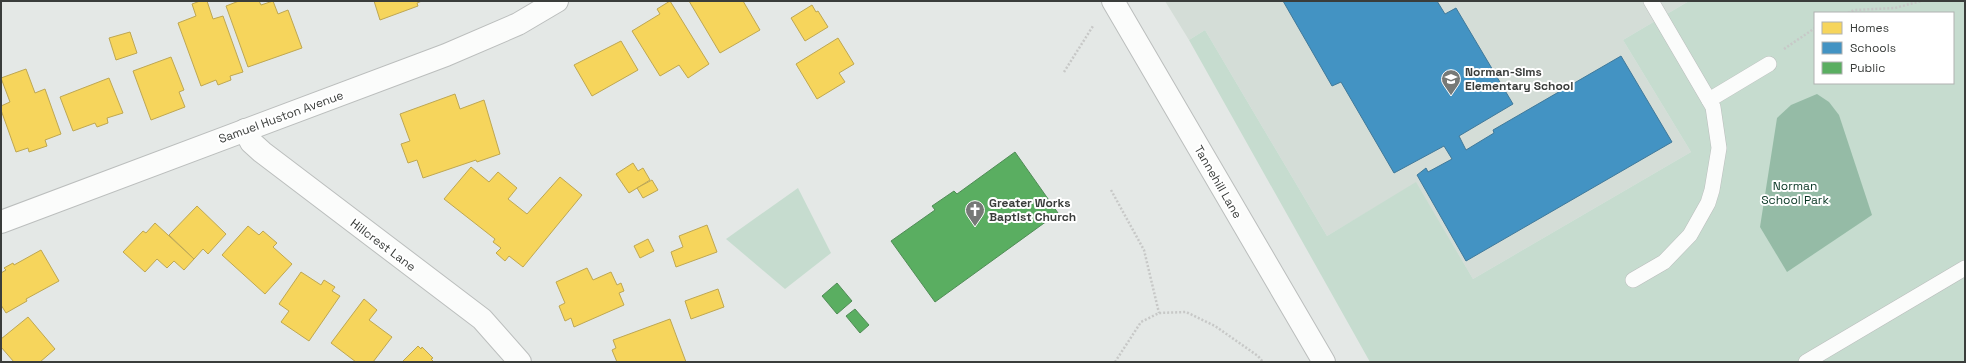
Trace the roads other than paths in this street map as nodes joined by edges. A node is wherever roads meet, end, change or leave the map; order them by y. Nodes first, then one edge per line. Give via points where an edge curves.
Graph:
1 (557, 1) edge
2 (1113, 1) edge
3 (1650, 1) edge
4 (1769, 64) road end
5 (1709, 100) junction
6 (245, 130) junction
7 (1, 222) edge
8 (1965, 268) edge
9 (1633, 280) dead end
10 (520, 362) edge
11 (1324, 362) edge
12 (1806, 362) edge

1 - 6 street, Samuel Huston Avenue via 485,40
2 - 11 street, Tannehill Lane
3 - 5 lane
4 - 5 lane
5 - 9 lane via 1713,107 1719,148 1708,203 1690,235 1664,262
6 - 7 street, Samuel Huston Avenue
6 - 10 street, Hillcrest Lane via 251,142 268,157 482,319
8 - 12 lane

